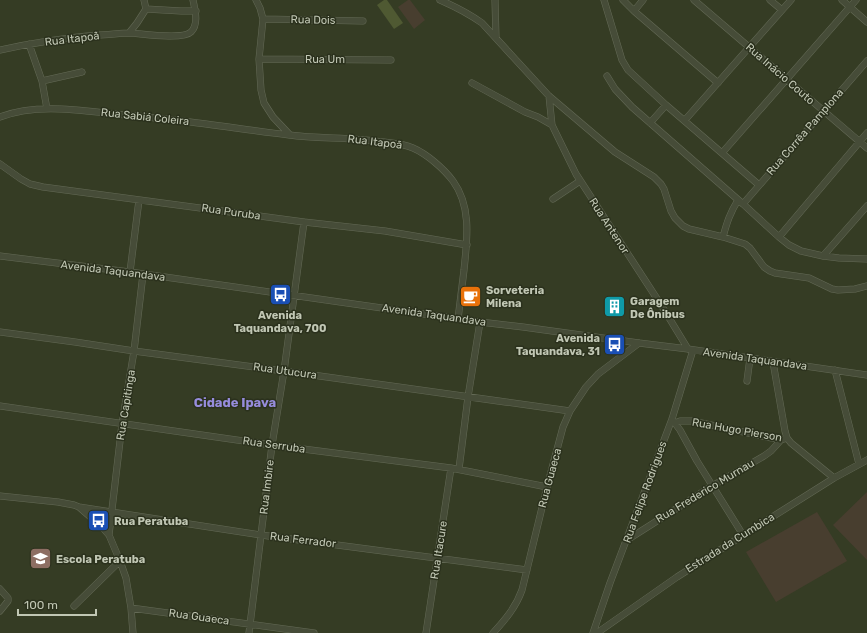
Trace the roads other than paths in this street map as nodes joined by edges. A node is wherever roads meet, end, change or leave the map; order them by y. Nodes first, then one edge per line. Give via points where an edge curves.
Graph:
1 (144, 0) edge
2 (193, 0) edge
3 (256, 0) edge
4 (440, 0) edge
5 (494, 0) edge
6 (604, 0) edge
7 (622, 0) edge
8 (643, 0) edge
9 (694, 0) edge
10 (770, 0) edge
11 (791, 0) edge
12 (842, 0) edge
13 (856, 0) edge
14 (850, 7) junction
15 (146, 9) junction
16 (782, 10) junction
17 (196, 11) junction
18 (634, 11) junction
19 (263, 19) junction
20 (363, 21) dead end
21 (867, 22) edge
22 (129, 33) junction
23 (496, 38) junction
24 (30, 44) junction
25 (749, 47) junction
26 (0, 50) edge
27 (259, 59) junction
28 (391, 60) dead end
29 (867, 61) edge
30 (82, 72) dead end
31 (606, 76) dead end
32 (787, 80) junction
33 (42, 81) junction
34 (472, 83) dead end
35 (718, 83) junction
36 (549, 96) junction
37 (666, 105) junction
38 (47, 109) junction
39 (824, 111) junction
40 (0, 116) edge
41 (685, 120) junction
42 (650, 123) junction
43 (552, 125) junction
44 (867, 133) edge
45 (290, 135) junction
46 (860, 142) junction
47 (867, 148) edge
48 (722, 153) junction
49 (0, 164) edge
50 (580, 181) junction
51 (760, 185) junction
52 (553, 199) dead end
53 (140, 200) junction
54 (740, 202) junction
55 (867, 206) edge
56 (304, 222) junction
57 (723, 237) junction
58 (779, 237) junction
59 (467, 245) junction
60 (0, 256) edge
61 (824, 256) junction
62 (867, 259) edge
63 (130, 272) junction
64 (143, 274) junction
65 (867, 286) edge
66 (294, 295) junction
67 (458, 319) junction
68 (480, 322) junction
69 (0, 332) edge
70 (639, 343) junction
71 (691, 349) junction
72 (134, 351) junction
73 (750, 358) junction
74 (773, 362) junction
75 (835, 370) junction
76 (284, 371) junction
77 (867, 376) edge
78 (747, 381) dead end
79 (468, 397) junction
80 (0, 406) edge
81 (570, 411) junction
82 (674, 421) junction
83 (122, 424) junction
84 (784, 439) junction
85 (272, 445) junction
86 (867, 460) edge
87 (859, 464) junction
88 (451, 468) junction
89 (459, 469) junction
90 (834, 478) junction
91 (712, 486) junction
92 (547, 487) junction
93 (0, 496) edge
94 (80, 507) junction
95 (111, 512) junction
96 (109, 535) junction
97 (261, 535) junction
98 (743, 535) junction
99 (627, 540) junction
100 (437, 558) junction
101 (120, 561) junction
102 (527, 570) junction
103 (0, 589) edge
104 (74, 606) dead end
105 (131, 608) junction
106 (0, 611) edge
107 (250, 624) junction
108 (133, 633) edge
109 (249, 633) edge
110 (314, 633) edge
111 (426, 633) edge
112 (494, 633) edge
113 (593, 633) edge
114 (597, 633) edge

1 - 15 street
2 - 17 street
3 - 19 street
4 - 23 street via 473,16
5 - 23 street
6 - 37 street via 624,65
7 - 18 street
8 - 18 street
9 - 25 street, Rua Inácio Couto
10 - 16 street
11 - 16 street
12 - 14 street
13 - 14 street
14 - 21 street
14 - 32 street
15 - 17 street
15 - 22 street
16 - 25 street
17 - 22 street, Rua Itapoã via 195,26 184,36
18 - 35 street
19 - 20 street, Rua Dois
19 - 27 street
22 - 24 street, Rua Itapoã
23 - 36 street
24 - 26 street, Rua Itapoã
24 - 33 street
25 - 32 street, Rua Inácio Couto
25 - 35 street
27 - 28 street, Rua Um
27 - 45 street via 260,90 264,103
29 - 39 street, Rua Corrêa Pamplona
30 - 33 street
31 - 42 street via 615,89
32 - 39 street, Rua Inácio Couto
32 - 48 street
33 - 38 street
34 - 43 street
35 - 41 street
36 - 43 street, Rua Antenor
36 - 57 street via 615,152 661,184 671,211 683,226
37 - 41 street
37 - 42 street
38 - 40 street, Rua Sabiá Coleira
38 - 45 street, Rua Sabiá Coleira via 182,120
39 - 46 street, Rua Inácio Couto
39 - 51 street, Rua Corrêa Pamplona
41 - 48 street
42 - 54 street
43 - 50 street, Rua Antenor
44 - 46 street
45 - 59 street, Rua Itapoã via 396,144 413,148 431,159 444,171 460,193 467,219
46 - 47 street, Rua Inácio Couto
46 - 58 street
48 - 51 street
49 - 53 street, Rua Puruba via 30,184
50 - 52 street
50 - 71 street, Rua Antenor
51 - 54 street, Rua Corrêa Pamplona
53 - 56 street, Rua Puruba
53 - 63 street
54 - 57 street, Rua Corrêa Pamplona via 729,215
54 - 58 street
55 - 61 street
56 - 59 street, Rua Puruba via 386,231
56 - 66 street, Rua Imbire
57 - 65 street via 745,244 764,267 775,273 808,278 838,290
58 - 61 street via 795,248
59 - 67 street, Rua Itapoã
60 - 63 street, Avenida Taquandava
61 - 62 street
63 - 64 street, Avenida Taquandava
64 - 66 street, Avenida Taquandava
64 - 72 street, Rua Capitinga
66 - 67 street, Avenida Taquandava
66 - 76 street, Rua Imbire
67 - 68 street, Avenida Taquandava
68 - 70 street, Avenida Taquandava
68 - 79 street
69 - 72 street, Rua Utucura
70 - 71 street, Avenida Taquandava
70 - 81 street, Rua Guaeca via 598,374
71 - 73 street, Avenida Taquandava
71 - 82 street, Rua Felipe Rodrigues
72 - 76 street, Rua Utucura
72 - 83 street, Rua Capitinga
73 - 74 street, Avenida Taquandava
73 - 78 street
74 - 75 street, Avenida Taquandava
74 - 84 street via 785,431
75 - 77 street, Avenida Taquandava
75 - 87 street
76 - 79 street, Rua Utucura
76 - 85 street, Rua Imbire
79 - 81 street, Rua Utucura
79 - 89 street
80 - 83 street, Rua Serruba
81 - 92 street, Rua Guaeca via 563,427
82 - 84 street, Rua Hugo Pierson via 692,421
82 - 91 street
82 - 99 street, Rua Felipe Rodrigues
83 - 85 street, Rua Serruba
83 - 95 street, Rua Capitinga
84 - 90 street, Rua Hugo Pierson
84 - 91 street, Rua Frederico Murnau via 771,451
85 - 88 street, Rua Serruba
85 - 97 street, Rua Imbire
86 - 87 street, Estrada da Cumbica
87 - 90 street, Estrada da Cumbica
88 - 89 street, Rua Serruba
88 - 100 street, Rua Itacure
89 - 92 street, Rua Serruba
90 - 98 street, Estrada da Cumbica
91 - 98 street
91 - 99 street, Rua Frederico Murnau
92 - 102 street, Rua Guaeca
93 - 94 street, Rua Ferrador
94 - 95 street, Rua Ferrador
94 - 96 street
95 - 96 street, Rua Capitinga
95 - 97 street, Rua Ferrador
96 - 101 street
97 - 100 street, Rua Ferrador
97 - 107 street, Rua Imbire
98 - 114 street, Estrada da Cumbica via 677,576
99 - 113 street, Rua Felipe Rodrigues
100 - 102 street, Rua Ferrador
100 - 111 street, Rua Itacure
101 - 104 street
101 - 105 street
102 - 112 street, Rua Guaeca via 519,598
103 - 106 street via 8,601
105 - 107 street, Rua Guaeca
105 - 108 street
107 - 109 street, Rua Imbire
107 - 110 street, Rua Guaeca

